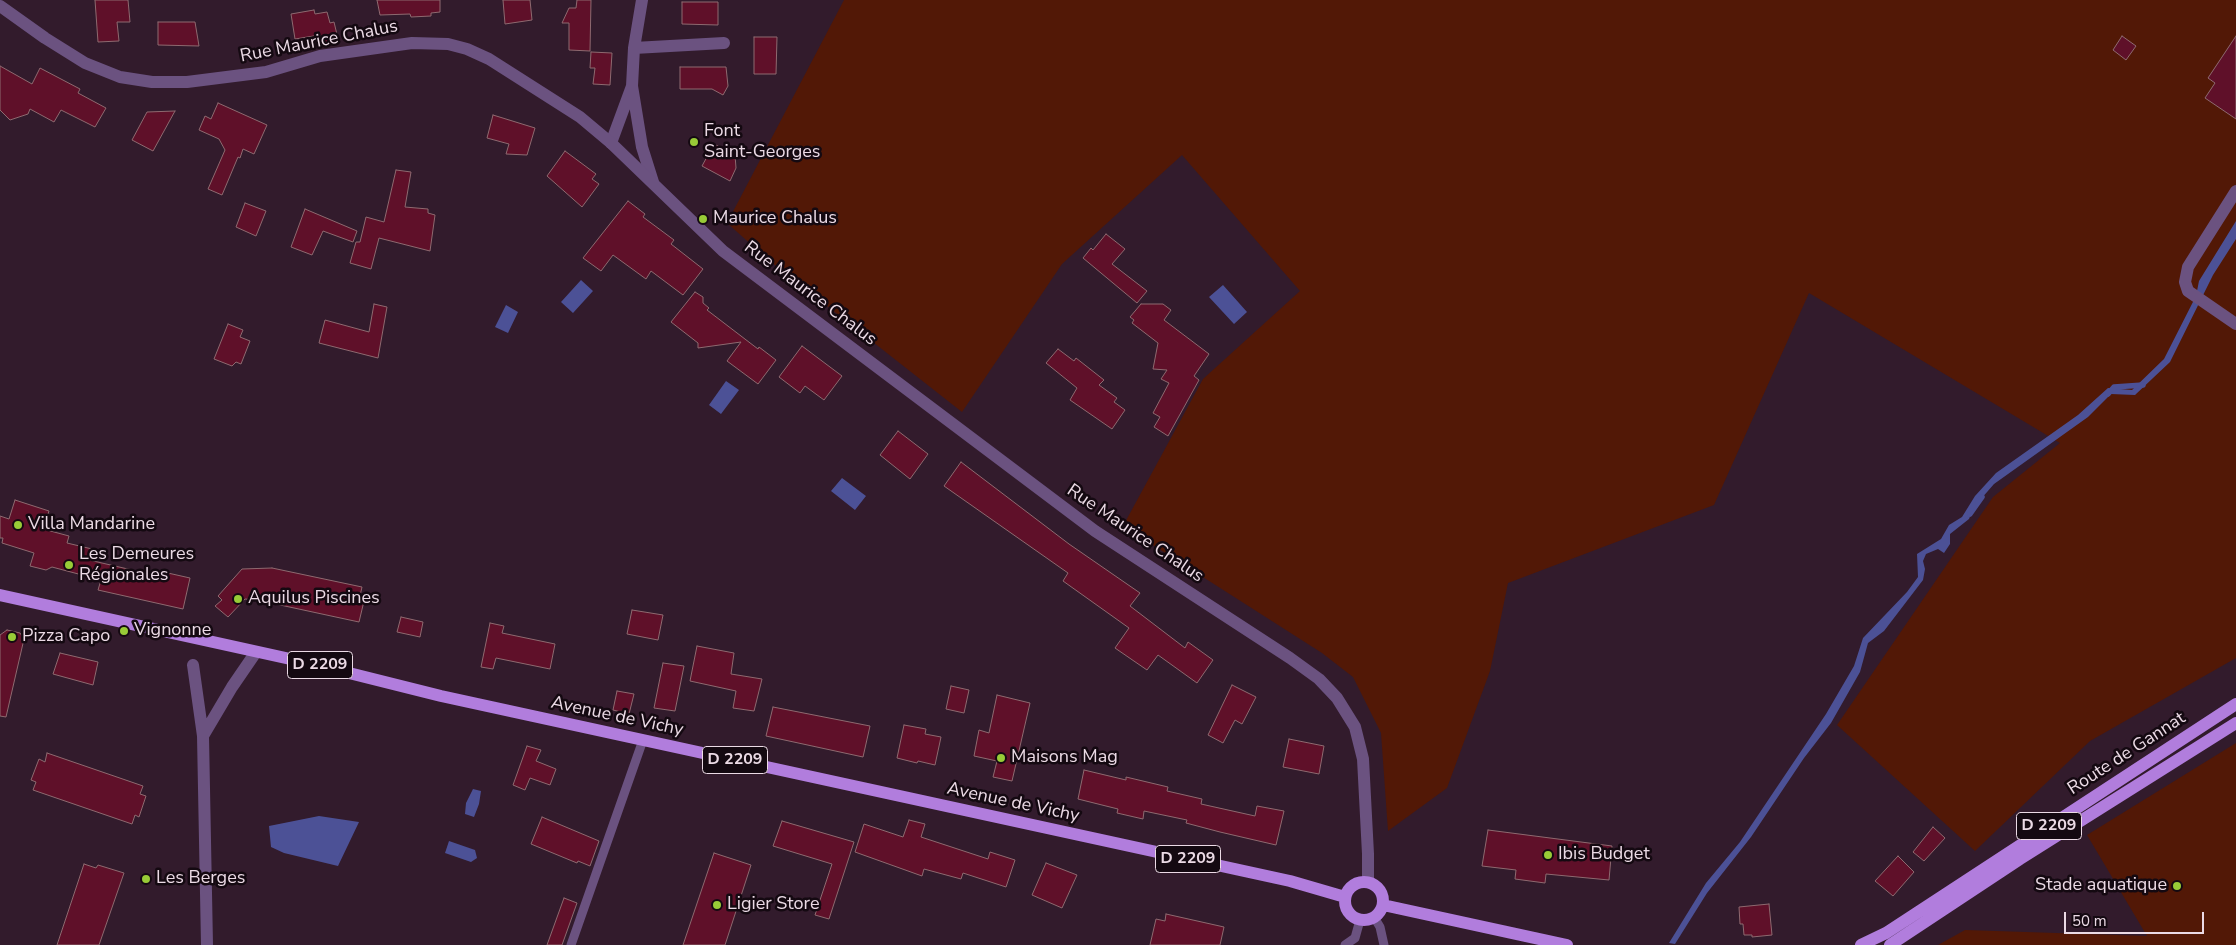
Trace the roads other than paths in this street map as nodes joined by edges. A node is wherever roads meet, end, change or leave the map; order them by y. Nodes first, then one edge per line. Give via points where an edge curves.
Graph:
1 (642, 0) edge
2 (0, 6) edge
3 (724, 43) dead end
4 (634, 48) junction
5 (632, 86) junction
6 (611, 143) junction
7 (653, 182) junction
8 (2236, 191) edge
9 (2236, 324) edge
10 (0, 595) edge
11 (256, 652) junction
12 (193, 665) dead end
13 (2236, 704) edge
14 (2236, 723) edge
15 (204, 736) junction
16 (643, 740) junction
17 (1368, 882) junction
18 (1345, 897) junction
19 (1383, 905) junction
20 (1374, 917) junction
21 (1360, 920) junction
22 (1518, 935) junction
23 (206, 945) edge
24 (571, 945) edge
25 (1345, 945) edge
26 (1384, 945) edge
27 (1541, 945) edge
28 (1567, 945) edge
29 (1861, 945) edge
30 (1890, 945) edge

1 - 4 street
2 - 6 street, Rue Maurice Chalus via 86,63 120,77 152,82 187,82 266,72 320,56 412,43 448,44 489,59 580,117
3 - 4 street
4 - 5 street
5 - 6 street
5 - 7 street via 642,147
6 - 7 street, Rue Maurice Chalus
7 - 17 street, Rue Maurice Chalus via 724,251 1087,525 1319,679 1338,698 1355,727 1361,751
8 - 9 street via 2188,267 2185,282 2188,292
10 - 11 main road, Avenue de Vichy / D 2209
11 - 15 street
11 - 16 main road, Avenue de Vichy / D 2209
12 - 15 street
13 - 29 main road, Route de Gannat / D 2209 via 1886,933
14 - 30 main road, Route de Gannat / D 2209
15 - 23 street
16 - 18 main road, Avenue de Vichy / D 2209 via 1290,881
16 - 24 lane
17 - 18 main road via 1353,885
17 - 19 main road via 1380,890
18 - 21 main road via 1348,911
19 - 20 main road
19 - 22 main road
20 - 21 main road
20 - 26 lane via 1380,926
21 - 25 lane via 1355,938
22 - 27 main road
22 - 28 main road

